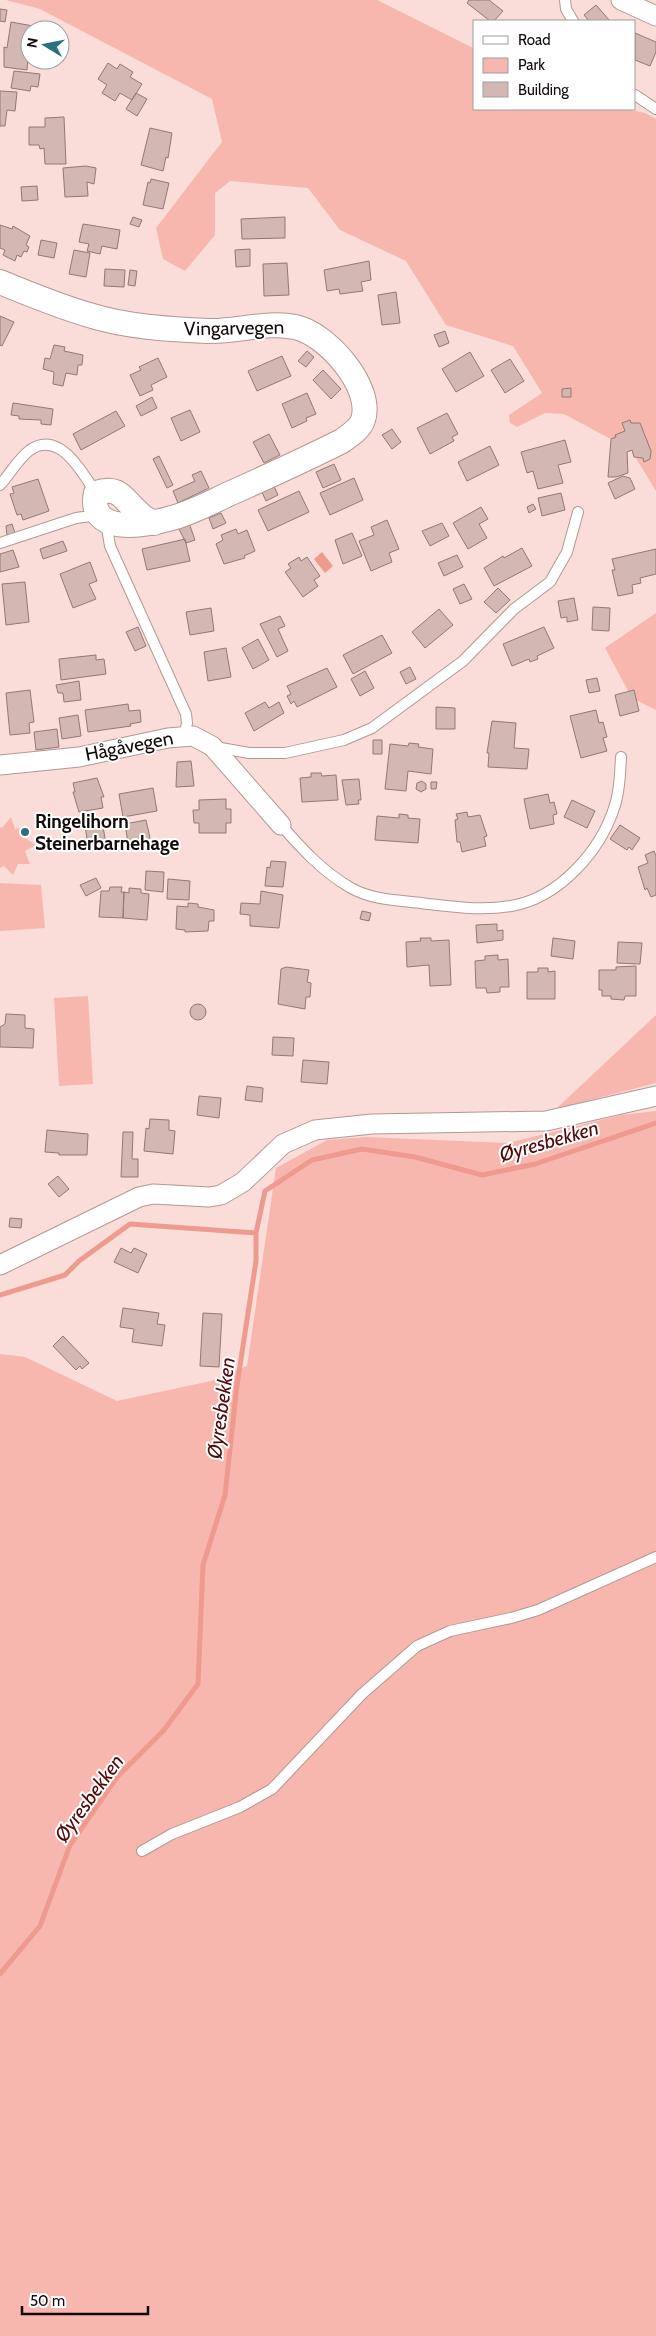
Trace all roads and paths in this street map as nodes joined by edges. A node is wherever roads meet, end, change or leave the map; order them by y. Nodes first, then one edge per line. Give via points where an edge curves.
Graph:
1 (565, 0) edge
2 (621, 0) edge
3 (656, 16) edge
4 (572, 20) edge
5 (636, 96) edge
6 (656, 109) edge
7 (0, 282) edge
8 (0, 485) edge
9 (100, 510) junction
10 (578, 512) dead end
11 (154, 523) junction
12 (0, 543) edge
13 (184, 736) junction
14 (212, 746) junction
15 (621, 757) dead end
16 (0, 765) edge
17 (281, 825) joint
18 (656, 1096) edge
19 (0, 1264) edge
20 (656, 1557) edge
21 (142, 1851) dead end

1 - 4 lane
2 - 3 street
5 - 6 lane
7 - 11 street, Vingarvegen via 89,316 140,326 216,331 295,327 310,332 330,348 359,383 365,402 364,418 361,425 342,441 195,509
8 - 9 lane via 30,451 45,446 64,451 72,458
9 - 11 street, Vingarvegen via 115,525
9 - 11 street via 107,490 126,498 140,515
9 - 12 lane
9 - 13 lane via 110,546 186,714
10 - 14 lane via 567,552 550,582 514,609 463,661 372,728 344,740 286,752 249,753
13 - 14 street, Hågåvegen via 193,736
13 - 16 street, Hågåvegen via 79,757
14 - 17 street, Hågåvegen
15 - 17 lane via 615,804 608,823 582,862 551,890 528,902 511,906 472,908 365,895 332,876 308,856
18 - 19 street via 546,1121 372,1124 315,1130 284,1144 243,1182 221,1195 139,1197
20 - 21 lane via 538,1610 450,1631 416,1646 362,1694 272,1789

